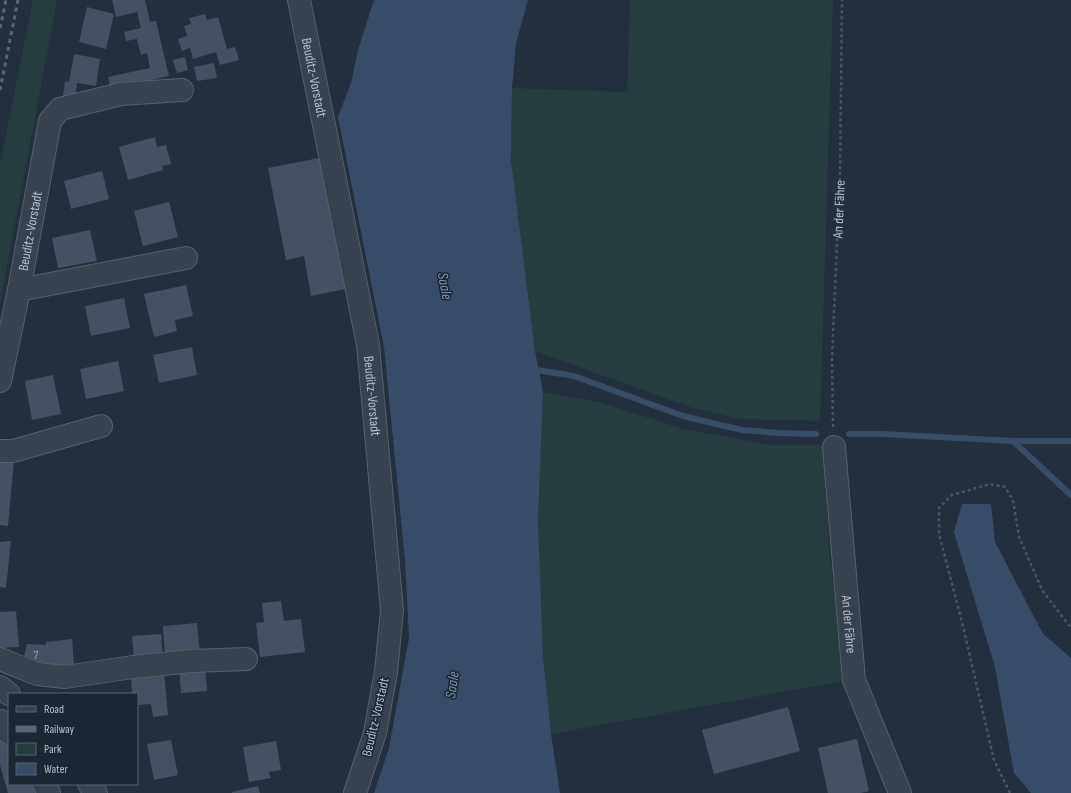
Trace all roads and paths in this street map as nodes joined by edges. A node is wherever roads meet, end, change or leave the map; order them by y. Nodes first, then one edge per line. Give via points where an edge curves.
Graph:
1 (300, 0) edge
2 (842, 0) edge
3 (182, 90) dead end
4 (186, 258) dead end
5 (18, 290) junction
6 (0, 381) edge
7 (833, 419) dead end
8 (101, 426) dead end
9 (834, 447) dead end
10 (0, 451) edge
11 (1071, 628) edge
12 (0, 659) edge
13 (246, 659) dead end
14 (0, 687) edge
15 (8, 693) edge
16 (0, 721) edge
17 (8, 732) edge
18 (90, 785) edge
19 (96, 793) edge
20 (355, 793) edge
21 (900, 793) edge
22 (1010, 793) edge

1 - 20 street, Beuditz-Vorstadt via 368,345 392,610 386,672 375,733
2 - 7 path, An der Fähre via 840,176 832,358
3 - 5 street, Beuditz-Vorstadt via 121,94 60,110 50,120
4 - 5 street, Beuditz-Vorstadt
5 - 6 street, Beuditz-Vorstadt
8 - 10 street via 13,451
9 - 21 street, An der Fähre via 854,680
11 - 22 path via 1042,590 1019,537 1013,500 1005,487 990,484 952,495 939,508 939,534 994,760
12 - 13 street via 37,674 65,677 192,661
14 - 15 street
16 - 17 street
18 - 19 street

